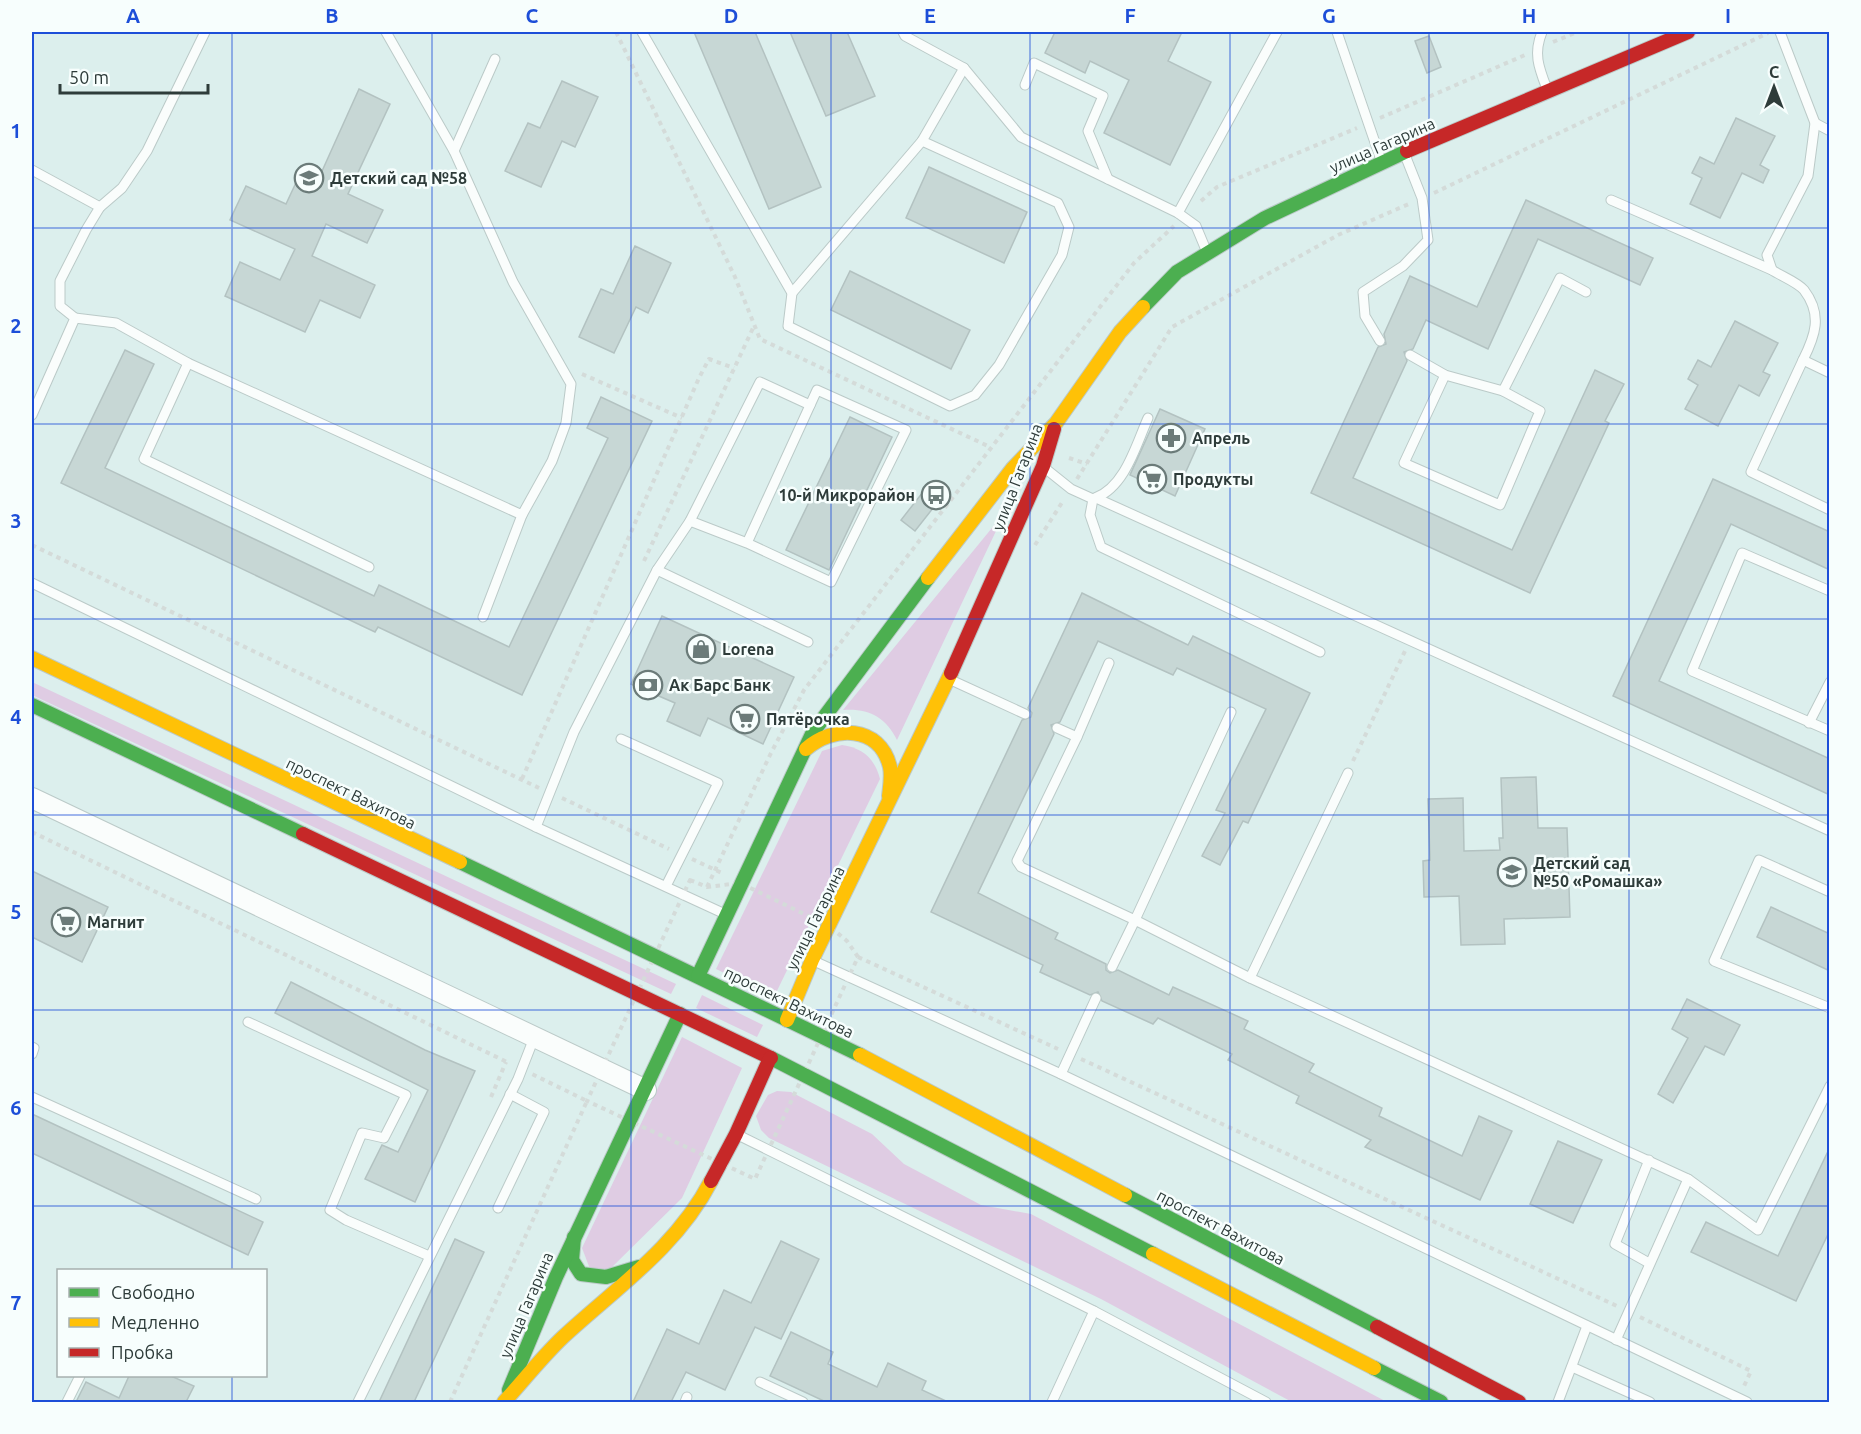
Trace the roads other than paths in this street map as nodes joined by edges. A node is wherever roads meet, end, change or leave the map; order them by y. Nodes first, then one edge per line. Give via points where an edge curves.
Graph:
1 (205, 32) edge
2 (386, 32) edge
3 (642, 32) edge
4 (903, 32) edge
5 (1277, 32) edge
6 (1542, 32) edge
7 (1688, 32) edge
8 (1780, 32) edge
9 (1340, 34) edge
10 (495, 59) dead end
11 (964, 68) junction
12 (1025, 85) dead end
13 (1549, 92) junction
14 (1815, 123) junction
15 (1830, 131) edge
16 (922, 141) junction
17 (454, 151) junction
18 (1404, 153) junction
19 (1382, 162) junction
20 (32, 170) edge
21 (1108, 179) junction
22 (1611, 200) dead end
23 (100, 207) junction
24 (1178, 213) junction
25 (1207, 252) junction
26 (1772, 270) junction
27 (1586, 292) dead end
28 (792, 293) junction
29 (75, 318) junction
30 (1380, 341) dead end
31 (1410, 355) dead end
32 (1803, 360) junction
33 (188, 363) junction
34 (1830, 373) edge
35 (1445, 375) junction
36 (1503, 391) junction
37 (810, 405) junction
38 (32, 415) edge
39 (1148, 418) dead end
40 (1056, 423) junction
41 (1042, 466) junction
42 (1095, 498) junction
43 (1830, 510) edge
44 (522, 515) junction
45 (690, 521) junction
46 (747, 543) junction
47 (369, 567) dead end
48 (657, 570) junction
49 (32, 583) edge
50 (1830, 591) edge
51 (483, 617) dead end
52 (808, 642) dead end
53 (1320, 652) dead end
54 (32, 658) edge
55 (1109, 663) dead end
56 (949, 679) junction
57 (1830, 682) edge
58 (32, 705) edge
59 (1231, 712) dead end
60 (1025, 714) dead end
61 (1809, 723) junction
62 (1057, 728) dead end
63 (1830, 731) edge
64 (1077, 737) junction
65 (621, 739) dead end
66 (797, 763) junction
67 (1348, 773) road end
68 (32, 798) edge
69 (889, 805) junction
70 (536, 827) junction
71 (1830, 831) edge
72 (666, 886) junction
73 (1830, 892) edge
74 (725, 915) junction
75 (1135, 920) junction
76 (812, 960) junction
77 (1112, 967) dead end
78 (1250, 978) junction
79 (696, 981) junction
80 (1096, 998) dead end
81 (1830, 1008) edge
82 (682, 1010) junction
83 (248, 1022) dead end
84 (785, 1024) junction
85 (534, 1038) junction
86 (32, 1047) edge
87 (32, 1054) edge
88 (772, 1054) junction
89 (1061, 1074) junction
90 (1830, 1086) edge
91 (646, 1090) junction
92 (510, 1094) junction
93 (32, 1096) edge
94 (736, 1134) junction
95 (1649, 1160) junction
96 (1688, 1179) junction
97 (256, 1199) dead end
98 (498, 1208) dead end
99 (575, 1236) junction
100 (429, 1256) junction
101 (1649, 1263) junction
102 (646, 1264) junction
103 (1094, 1311) junction
104 (1587, 1326) junction
105 (1616, 1340) junction
106 (1572, 1367) junction
107 (80, 1377) edge
108 (760, 1382) dead end
109 (67, 1402) edge
110 (358, 1402) edge
111 (504, 1402) edge
112 (803, 1402) edge
113 (1052, 1402) edge
114 (1266, 1402) edge
115 (1441, 1402) edge
116 (1519, 1402) edge
117 (1558, 1402) edge
118 (1650, 1402) edge
119 (1747, 1402) edge

1 - 23 lane via 147,151 122,188
2 - 17 lane
3 - 28 lane
4 - 11 lane
5 - 24 lane
6 - 13 lane via 1536,62
7 - 13 main road, улица Гагарина
8 - 14 lane
9 - 19 lane
10 - 17 lane
11 - 16 lane
11 - 21 lane via 1021,137
12 - 21 lane via 1034,63 1103,96 1088,131
13 - 18 main road, улица Гагарина
14 - 15 lane
14 - 26 lane via 1808,176 1767,255
16 - 28 lane
16 - 28 lane via 1058,203 1069,227 1062,255 999,365 975,395 950,406 788,326
17 - 44 lane via 513,282 571,384 566,423 552,461
18 - 19 main road, улица Гагарина
18 - 30 lane via 1422,198 1428,240 1403,266 1363,292 1365,316
19 - 25 main road, улица Гагарина via 1265,218
20 - 23 lane
21 - 24 lane
22 - 26 lane
23 - 29 lane via 60,281 60,306
24 - 25 lane via 1196,226
25 - 40 main road, улица Гагарина via 1177,272 1120,332
26 - 32 lane via 1803,289 1815,314 1815,335
27 - 36 lane via 1560,278
29 - 33 lane via 116,323
29 - 38 lane
31 - 35 lane
32 - 34 lane
32 - 43 lane via 1751,472
33 - 44 lane
33 - 47 lane via 144,459
35 - 36 lane
35 - 36 lane via 1404,463 1500,505 1540,411
37 - 45 lane via 759,382
37 - 46 lane
37 - 46 lane via 817,390 906,430 831,582
39 - 42 lane via 1122,476 1106,494
40 - 41 main road, улица Гагарина
40 - 66 main road, улица Гагарина via 970,522 813,732
41 - 42 lane via 1071,489
41 - 56 main road, улица Гагарина
42 - 53 lane via 1090,515 1101,547
42 - 71 lane
44 - 51 lane
45 - 46 lane
45 - 48 lane
48 - 52 lane
48 - 70 lane via 574,732
49 - 70 lane
50 - 61 lane via 1742,553 1692,671
54 - 79 main road, проспект Вахитова
55 - 64 lane
56 - 60 lane
56 - 69 main road, улица Гагарина
57 - 61 lane
58 - 82 main road
59 - 75 lane
61 - 63 lane
62 - 64 lane
64 - 75 lane via 1017,861 1021,867
65 - 72 lane via 718,783
66 - 69 main road via 812,743 826,734 845,731 864,736 879,747 889,763
66 - 74 main road, улица Гагарина
67 - 78 lane
68 - 85 street
69 - 76 main road, улица Гагарина
70 - 72 lane
72 - 74 lane
73 - 81 lane via 1759,860 1714,960
74 - 79 main road, улица Гагарина
75 - 77 lane
75 - 78 lane
76 - 84 main road, улица Гагарина
76 - 89 lane
78 - 95 lane
79 - 84 main road, проспект Вахитова
80 - 89 lane
82 - 88 main road
82 - 91 main road, улица Гагарина
83 - 100 lane via 406,1095 384,1138 362,1133 330,1210
84 - 116 main road, проспект Вахитова via 822,1035
85 - 91 street
85 - 92 lane
86 - 87 lane
88 - 94 main road, улица Гагарина
88 - 115 main road
89 - 104 lane
90 - 96 lane via 1758,1230
91 - 99 main road, улица Гагарина
92 - 98 lane via 544,1112
92 - 100 lane
93 - 97 lane
94 - 102 main road, улица Гагарина via 698,1206 668,1244
94 - 103 lane
95 - 96 lane
95 - 101 lane via 1615,1244
96 - 101 lane
99 - 102 main road via 572,1260 581,1274 606,1277
99 - 111 main road, улица Гагарина via 527,1340
100 - 110 lane
101 - 105 lane
102 - 111 main road, улица Гагарина via 561,1339
103 - 113 lane
103 - 114 lane
104 - 105 lane
104 - 106 lane
105 - 119 lane
106 - 117 lane
106 - 118 lane
107 - 109 lane
108 - 112 lane

